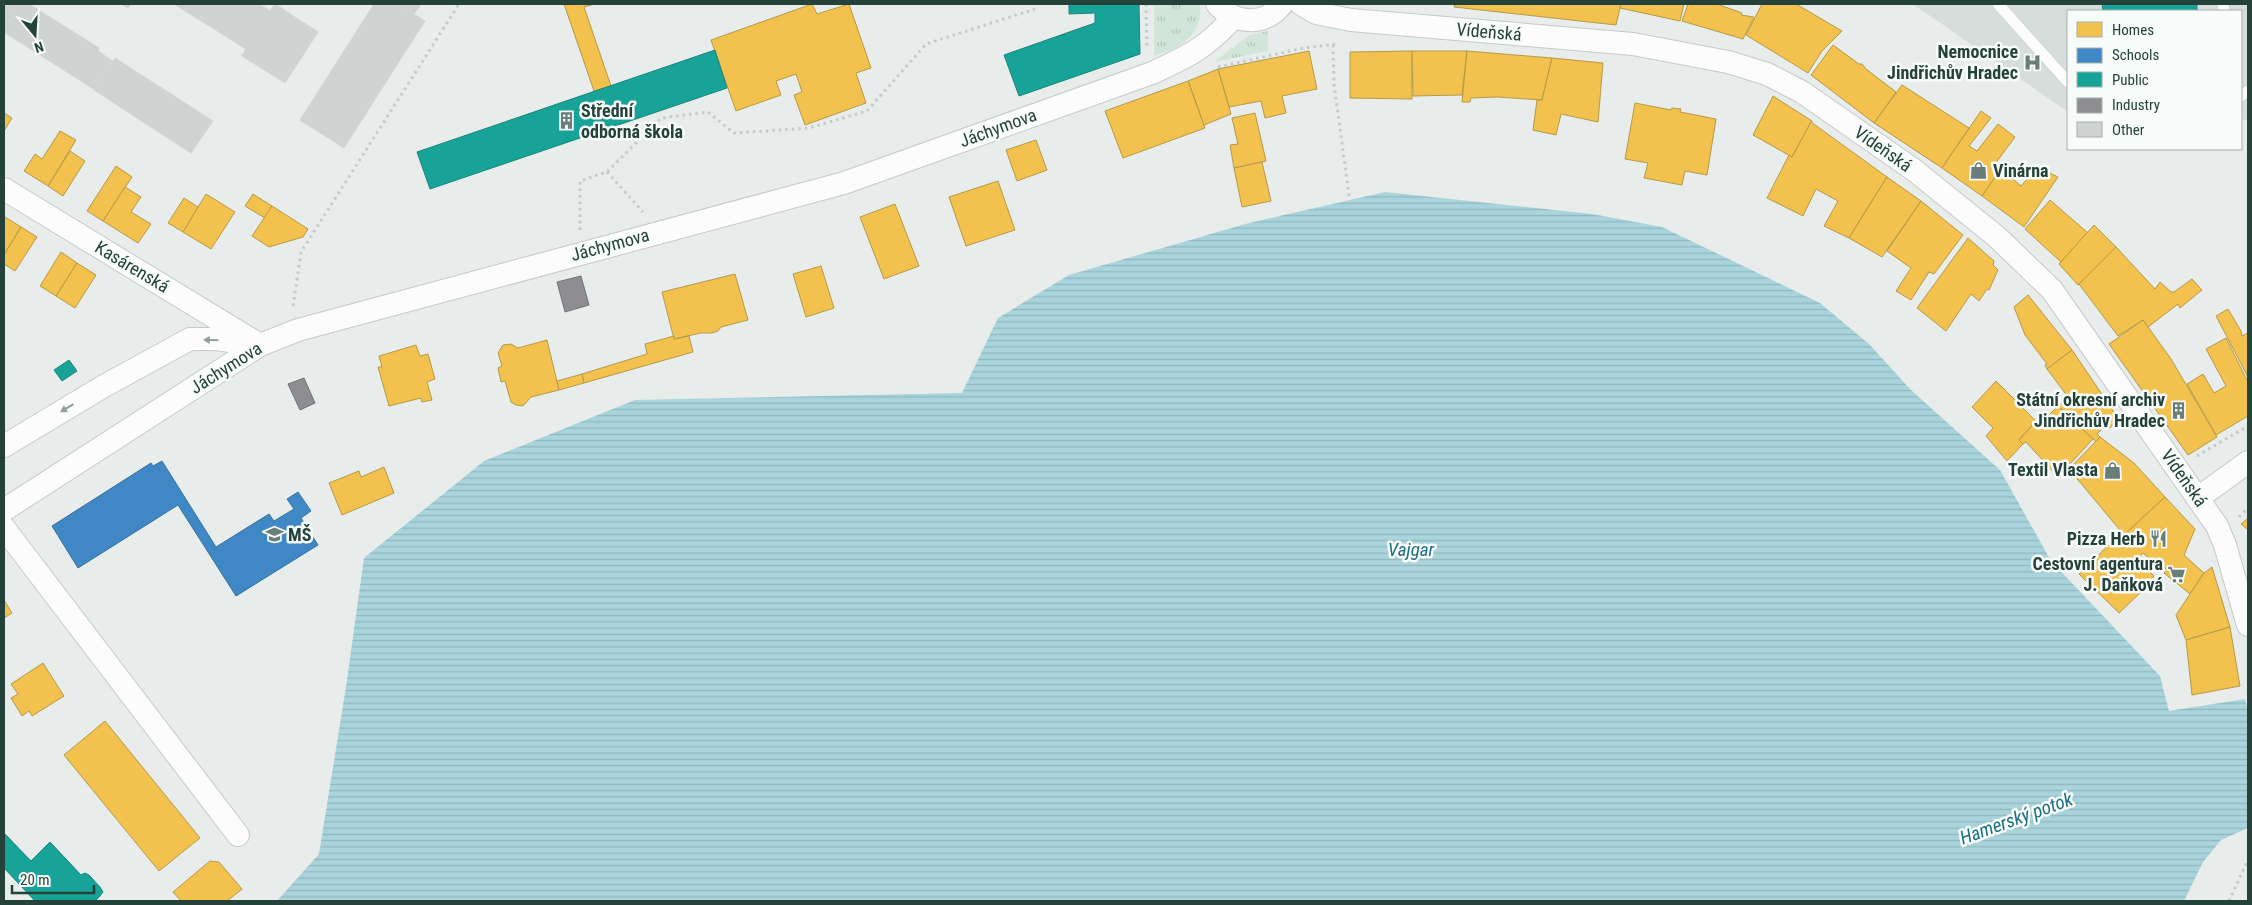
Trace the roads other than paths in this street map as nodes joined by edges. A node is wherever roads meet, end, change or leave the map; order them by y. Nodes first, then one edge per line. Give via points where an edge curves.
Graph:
1 (1282, 4) edge
2 (1301, 4) edge
3 (1998, 4) edge
4 (1226, 11) edge
5 (2067, 81) edge
6 (4, 189) edge
7 (260, 346) junction
8 (4, 446) edge
9 (2248, 462) edge
10 (2198, 498) junction
11 (6, 506) edge
12 (4, 528) edge
13 (2248, 620) edge
14 (238, 835) dead end

1 - 4 street via 1259,20 1246,20
2 - 10 street, Vídeňská via 1316,14 1351,20 1633,44 1687,53 1767,74 1802,92 1921,176 1997,237 2052,290
3 - 5 lane
4 - 7 street, Jáchymova via 1217,36 1197,52 1152,73 844,182 298,330
6 - 7 street, Kasárenská
7 -> 8 street via 216,339 190,339
7 - 11 street, Jáchymova
9 - 10 street
10 - 13 street, Vídeňská via 2217,526 2225,545
12 - 14 street

